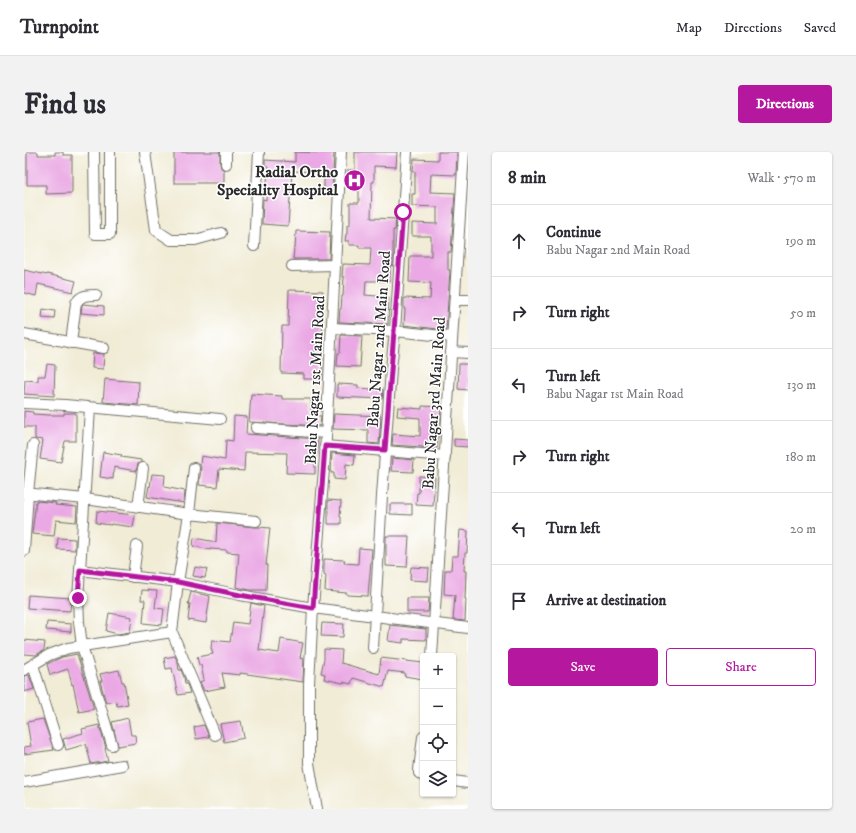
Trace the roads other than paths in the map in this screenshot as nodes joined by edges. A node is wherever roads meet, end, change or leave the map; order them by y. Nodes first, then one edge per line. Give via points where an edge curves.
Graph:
1 (94, 152) edge
2 (110, 152) edge
3 (145, 152) edge
4 (226, 152) edge
5 (259, 152) edge
6 (342, 152) edge
7 (407, 152) edge
8 (464, 152) edge
9 (226, 164) dead end
10 (221, 233) dead end
11 (254, 246) dead end
12 (335, 265) junction
13 (292, 266) dead end
14 (96, 295) dead end
15 (455, 300) junction
16 (468, 300) edge
17 (332, 328) junction
18 (395, 331) junction
19 (24, 334) edge
20 (452, 337) junction
21 (71, 343) junction
22 (104, 348) dead end
23 (451, 352) junction
24 (468, 353) edge
25 (24, 403) edge
26 (90, 408) junction
27 (220, 419) dead end
28 (256, 428) dead end
29 (326, 433) junction
30 (33, 445) dead end
31 (325, 446) junction
32 (385, 450) junction
33 (445, 456) junction
34 (143, 468) dead end
35 (194, 468) dead end
36 (26, 493) edge
37 (84, 499) junction
38 (138, 507) junction
39 (189, 514) junction
40 (256, 521) dead end
41 (137, 546) dead end
42 (24, 551) edge
43 (80, 570) junction
44 (133, 576) junction
45 (178, 582) junction
46 (313, 608) junction
47 (374, 616) junction
48 (434, 624) junction
49 (468, 628) edge
50 (172, 632) junction
51 (82, 646) junction
52 (372, 648) dead end
53 (432, 653) edge
54 (29, 667) edge
55 (216, 735) dead end
56 (58, 745) dead end
57 (112, 745) dead end
58 (420, 762) edge
59 (122, 765) dead end
60 (420, 774) edge
61 (456, 781) edge
62 (24, 782) edge
63 (468, 783) edge
64 (317, 809) edge

1 - 2 street via 95,234 110,234
3 - 10 street via 156,230 171,240 195,240
4 - 9 street
5 - 11 street
6 - 12 street, Babu Nagar 1st Main Road
7 - 18 street, Babu Nagar 2nd Main Road
8 - 15 street, Babu Nagar 3rd Main Road
12 - 13 street
12 - 17 street, Babu Nagar 1st Main Road
14 - 21 street via 86,295 78,299
15 - 16 street
15 - 20 street, Babu Nagar 3rd Main Road
17 - 18 street
17 - 29 street, Babu Nagar 1st Main Road
18 - 20 street
18 - 32 street, Babu Nagar 2nd Main Road
19 - 21 street
20 - 23 street, Babu Nagar 3rd Main Road
21 - 22 street
23 - 24 street
23 - 33 street, Babu Nagar 3rd Main Road
25 - 26 street
26 - 27 street
26 - 37 street
28 - 29 street
29 - 31 street, Babu Nagar 1st Main Road
30 - 36 street
31 - 32 street
31 - 46 street, Babu Nagar 1st Main Road
32 - 33 street
32 - 47 street, Babu Nagar 2nd Main Road
33 - 48 street, Babu Nagar 3rd Main Road
34 - 38 street
35 - 39 street
36 - 37 street
36 - 42 street
37 - 38 street
37 - 43 street
38 - 39 street
39 - 40 street
39 - 45 street
41 - 44 street
43 - 44 street
43 - 51 street via 78,598
44 - 45 street
45 - 46 street
45 - 50 street
46 - 47 street
46 - 64 street, Babu Nagar 1st Main Road via 309,684 309,763
47 - 48 street
47 - 52 street, Babu Nagar 2nd Main Road
48 - 49 street
48 - 53 street, Babu Nagar 3rd Main Road
50 - 51 street
50 - 55 street
51 - 54 street via 49,655
51 - 57 street
54 - 56 street
58 - 60 street
59 - 62 street
61 - 63 street

